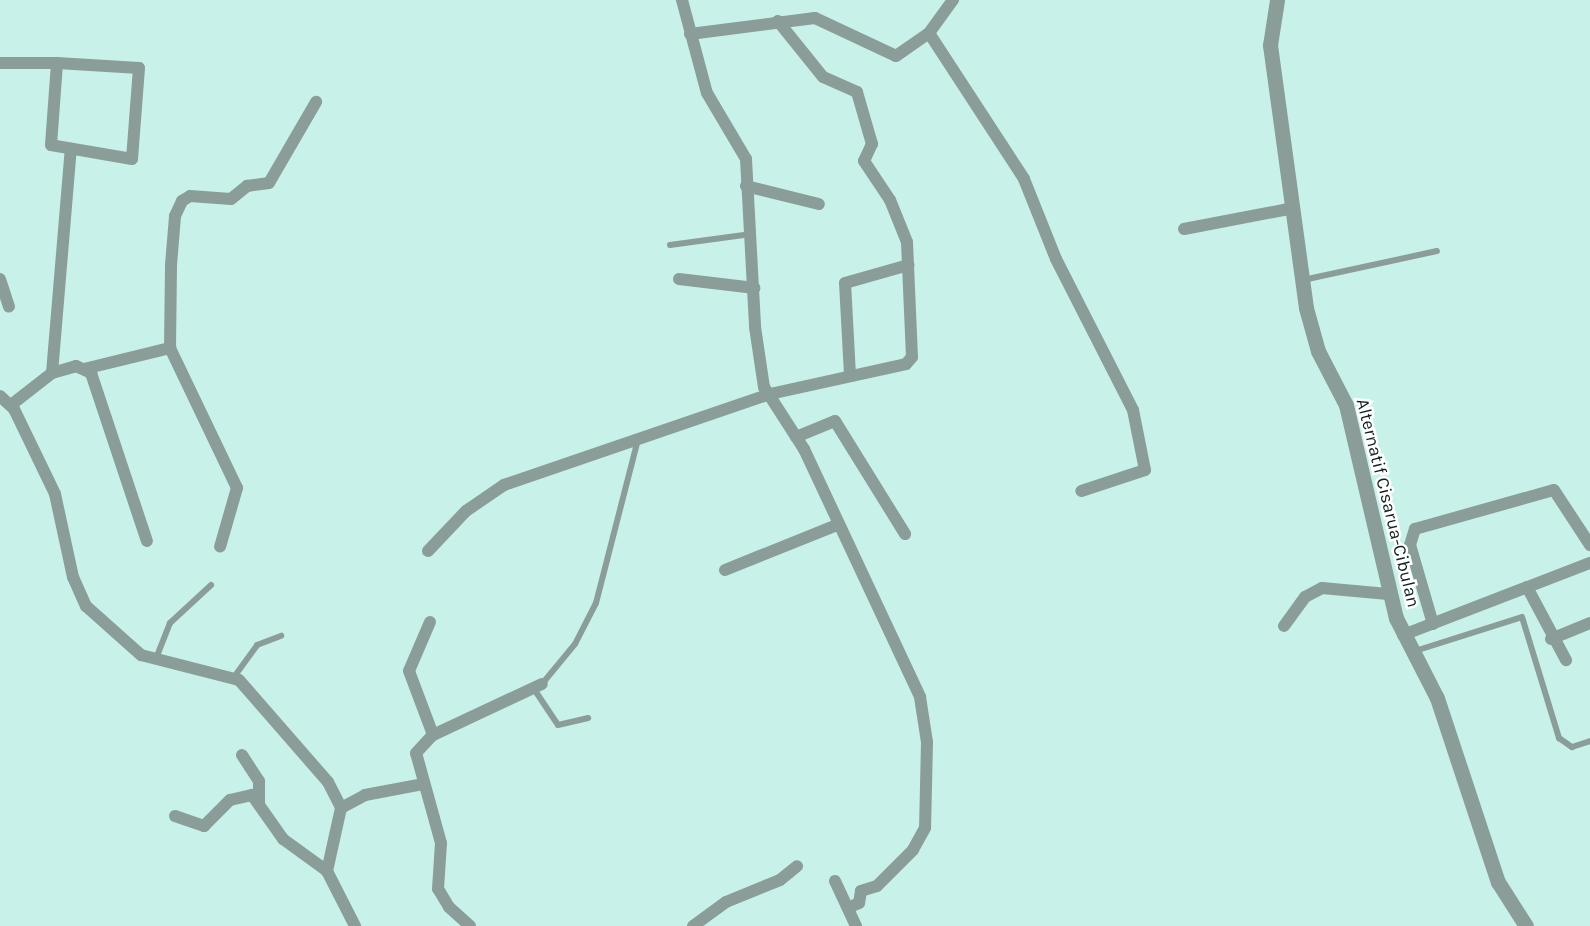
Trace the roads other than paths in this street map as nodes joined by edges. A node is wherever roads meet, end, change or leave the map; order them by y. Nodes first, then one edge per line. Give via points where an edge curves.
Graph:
1 (682, 0) edge
2 (953, 0) edge
3 (1277, 0) edge
4 (778, 21) junction
5 (929, 33) junction
6 (690, 34) junction
7 (0, 63) edge
8 (57, 63) junction
9 (316, 102) dead end
10 (71, 149) junction
11 (746, 186) junction
12 (819, 204) dead end
13 (1294, 208) junction
14 (1184, 229) dead end
15 (751, 234) junction
16 (670, 245) dead end
17 (1437, 251) dead end
18 (908, 265) junction
19 (0, 279) edge
20 (679, 279) dead end
21 (1302, 280) junction
22 (754, 288) junction
23 (9, 307) dead end
24 (170, 348) junction
25 (84, 369) junction
26 (52, 373) junction
27 (850, 375) junction
28 (770, 394) junction
29 (0, 396) edge
30 (10, 405) junction
31 (638, 436) junction
32 (796, 437) junction
33 (1081, 491) dead end
34 (837, 525) junction
35 (905, 534) dead end
36 (147, 541) dead end
37 (1590, 545) edge
38 (220, 547) dead end
39 (428, 551) dead end
40 (1590, 563) edge
41 (725, 570) dead end
42 (212, 585) dead end
43 (1527, 587) junction
44 (1388, 594) junction
45 (430, 622) dead end
46 (1590, 623) edge
47 (1432, 624) junction
48 (1284, 626) dead end
49 (1403, 635) junction
50 (281, 636) dead end
51 (1551, 639) junction
52 (1413, 651) junction
53 (1566, 660) dead end
54 (155, 661) junction
55 (234, 677) junction
56 (538, 687) junction
57 (588, 718) dead end
58 (433, 735) junction
59 (1590, 741) edge
60 (242, 755) dead end
61 (424, 784) junction
62 (259, 803) junction
63 (341, 808) junction
64 (175, 816) dead end
65 (796, 866) dead end
66 (327, 871) junction
67 (835, 882) dead end
68 (848, 908) junction
69 (355, 926) edge
70 (470, 926) edge
71 (693, 926) edge
72 (856, 926) edge
73 (1526, 926) edge

1 - 6 street
2 - 5 street
3 - 13 street, Alternatif Cisarua-Cibulan via 1270,45
4 - 5 street via 815,18 896,56
4 - 6 street
4 - 18 street via 823,77 857,92 872,144 864,161 899,220
5 - 33 street via 1024,179 1056,259 1133,410 1145,470
6 - 11 street via 712,104 744,151
7 - 8 street
8 - 10 street via 51,145
8 - 10 street via 136,66 141,73 132,159
9 - 24 street via 269,183 247,186 231,199 190,196 183,201 175,216
10 - 26 street
11 - 12 street
11 - 15 street
13 - 14 street
13 - 21 street, Alternatif Cisarua-Cibulan
15 - 16 lane
15 - 22 street
17 - 21 lane
18 - 27 street via 845,284
18 - 27 street via 912,357 906,364
19 - 23 street
20 - 22 street
21 - 44 street, Alternatif Cisarua-Cibulan via 1318,351 1346,405 1363,464
22 - 28 street via 757,351
24 - 25 street
24 - 38 street via 237,488
25 - 26 street via 69,366
25 - 36 street via 95,380
26 - 30 street
27 - 28 street
28 - 31 street
28 - 32 street
29 - 30 street
30 - 54 street via 58,502 78,593 110,632
31 - 39 street via 592,458 492,491
31 - 56 lane via 596,603 575,644
32 - 34 street
32 - 35 street via 835,421
34 - 41 street
34 - 68 street via 882,624 910,667 927,742 925,828 913,849 877,886 861,891 858,903
37 - 47 street via 1554,489 1415,529 1410,544
40 - 43 street
42 - 54 lane via 170,623
43 - 47 street
43 - 51 street
44 - 48 street via 1322,588 1305,597
44 - 49 street, Alternatif Cisarua-Cibulan
45 - 58 street via 408,671
46 - 51 street
47 - 49 street
49 - 52 street, Alternatif Cisarua-Cibulan
50 - 55 lane via 257,645
51 - 53 street
52 - 59 lane via 1522,618 1559,738 1572,747
52 - 73 street, Alternatif Cisarua-Cibulan via 1437,698 1498,882
54 - 55 street
55 - 63 street via 328,782
56 - 57 lane via 558,725
56 - 58 street
58 - 61 street via 416,753
60 - 62 street via 259,782
61 - 63 street via 365,795
61 - 70 street via 441,843 438,888 449,907
62 - 64 street via 240,794 199,827
62 - 66 street via 283,840
63 - 66 street
65 - 71 street via 780,880 726,902
66 - 69 street
67 - 68 street
68 - 72 street

